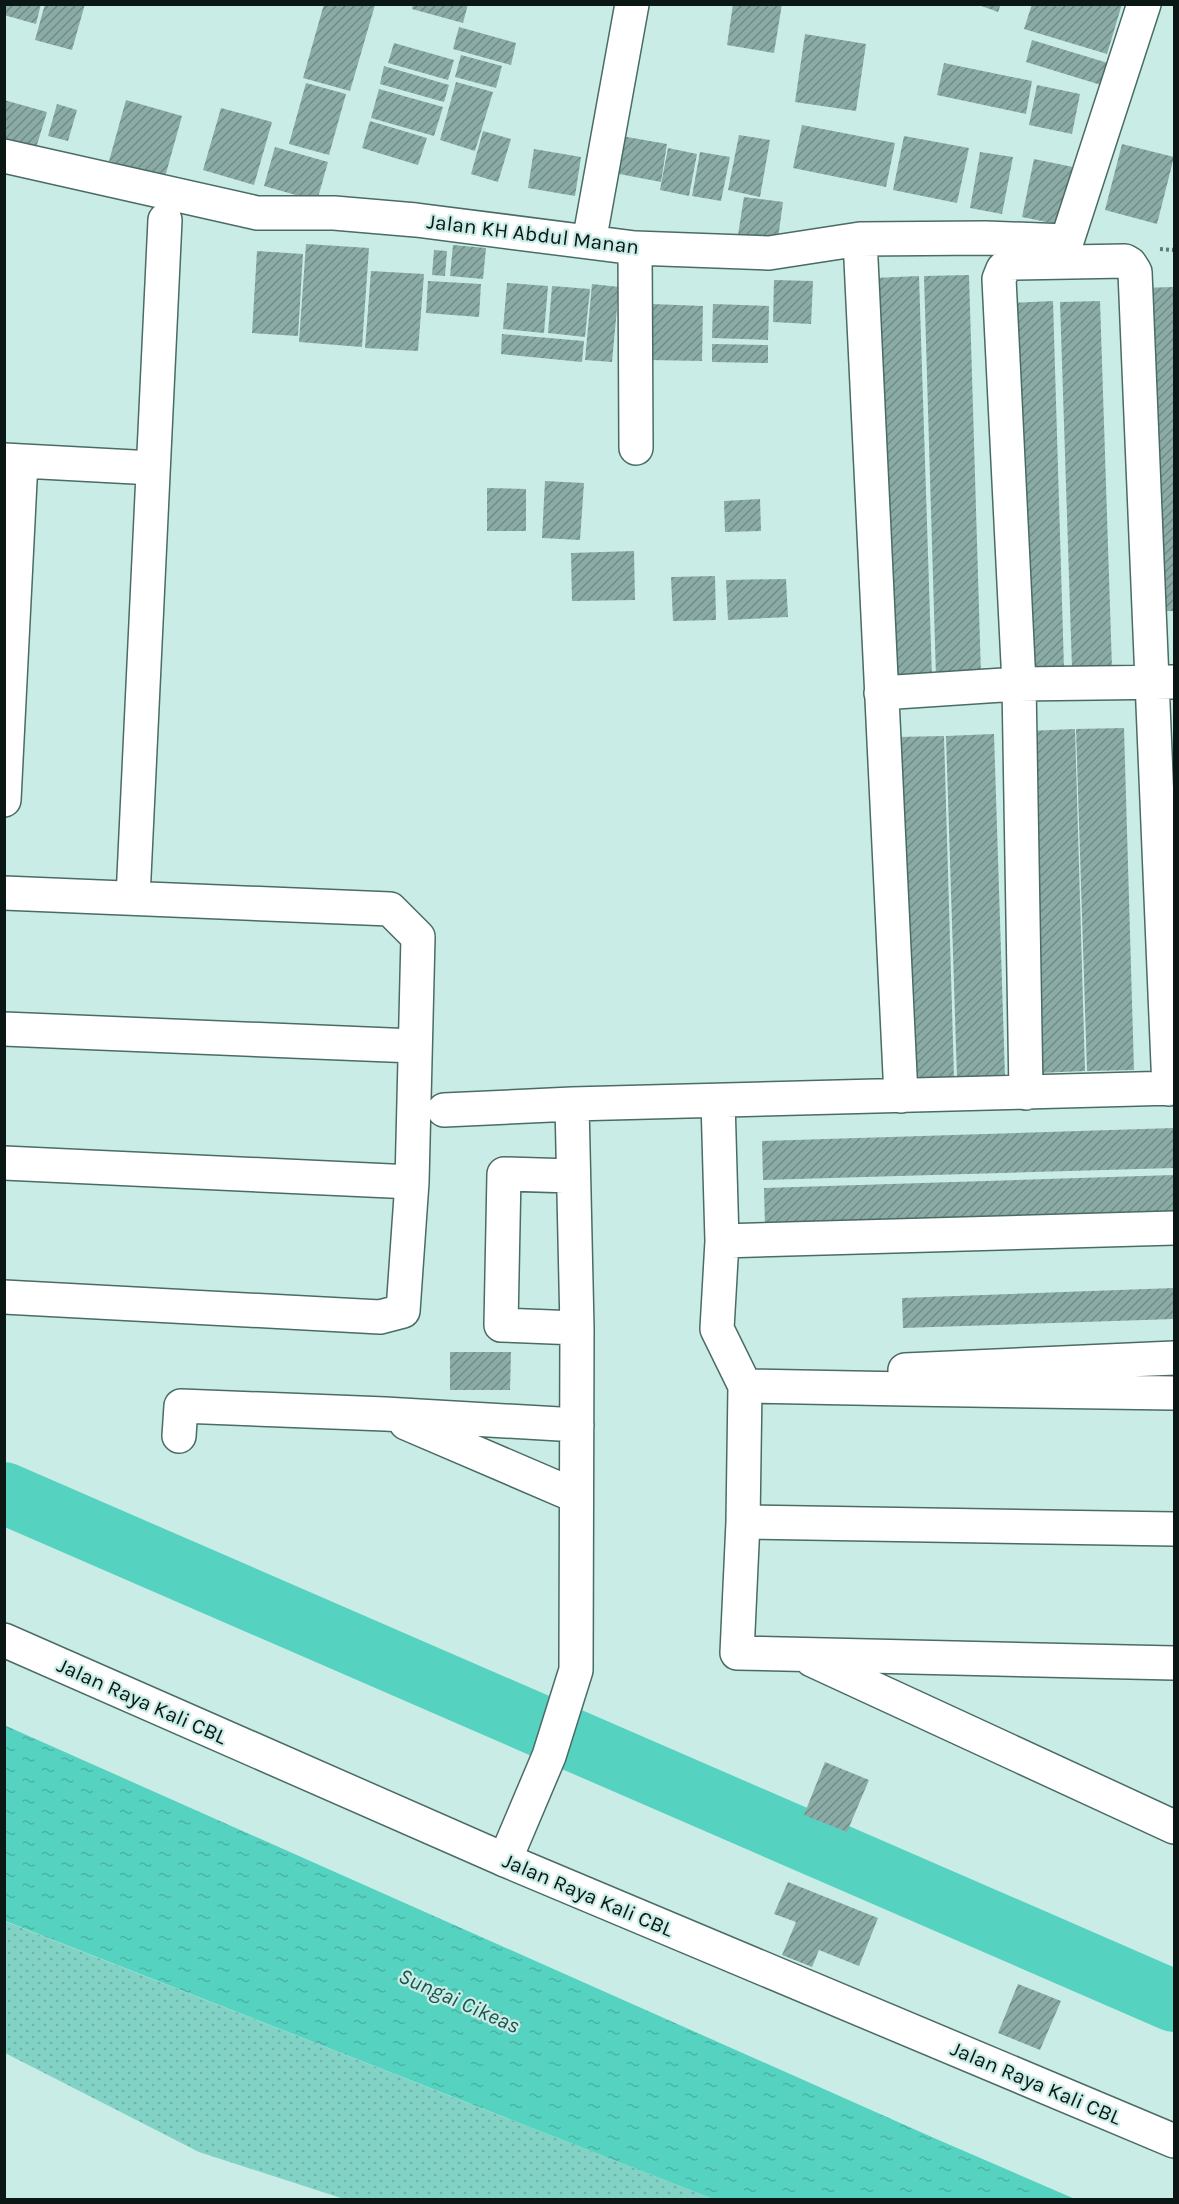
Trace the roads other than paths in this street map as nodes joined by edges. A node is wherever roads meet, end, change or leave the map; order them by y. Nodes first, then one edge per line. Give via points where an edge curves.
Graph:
1 (632, 4) edge
2 (1144, 4) edge
3 (4, 156) edge
4 (165, 220) dead end
5 (860, 239) junction
6 (589, 242) junction
7 (635, 248) junction
8 (636, 448) dead end
9 (13, 461) edge
10 (153, 468) junction
11 (1163, 683) edge
12 (1019, 684) junction
13 (881, 693) junction
14 (4, 800) edge
15 (4, 893) edge
16 (133, 898) junction
17 (4, 1029) edge
18 (414, 1046) junction
19 (1172, 1088) edge
20 (1026, 1093) junction
21 (901, 1096) junction
22 (717, 1101) junction
23 (572, 1104) junction
24 (444, 1110) dead end
25 (4, 1163) edge
26 (572, 1176) junction
27 (412, 1182) junction
28 (1174, 1228) edge
29 (722, 1241) junction
30 (4, 1297) edge
31 (577, 1328) junction
32 (1174, 1358) edge
33 (745, 1386) junction
34 (906, 1389) junction
35 (1174, 1393) edge
36 (385, 1414) junction
37 (577, 1425) junction
38 (179, 1436) dead end
39 (576, 1496) junction
40 (742, 1522) junction
41 (1174, 1529) edge
42 (4, 1640) edge
43 (800, 1654) junction
44 (1133, 1662) junction
45 (1174, 1663) edge
46 (1174, 1680) edge
47 (1174, 1827) edge
48 (505, 1860) junction
49 (1174, 2141) edge

1 - 6 street
2 - 5 street, Jalan KH Abdul Manan via 1067,240
3 - 6 street, Jalan KH Abdul Manan via 257,213 334,213 404,219
4 - 10 street
5 - 7 street, Jalan KH Abdul Manan via 769,253
5 - 13 street
6 - 7 street, Jalan KH Abdul Manan
7 - 8 street
9 - 10 street
9 - 14 street
10 - 16 street
11 - 12 street
11 - 12 street via 1135,272 1125,261 1010,263 999,279
11 - 19 street
12 - 13 street
12 - 20 street
13 - 21 street
15 - 16 street
16 - 18 street via 390,909 418,937
17 - 18 street
18 - 27 street
19 - 20 street
20 - 21 street
21 - 22 street
22 - 23 street
22 - 29 street
23 - 24 street
23 - 26 street
25 - 27 street
26 - 31 street
26 - 31 street via 504,1174 501,1325
27 - 30 street via 403,1311 380,1317
28 - 29 street
29 - 33 street via 717,1329
31 - 37 street
32 - 34 street via 905,1370
33 - 34 street
33 - 40 street
34 - 35 street
36 - 37 street
36 - 38 street via 181,1406
36 - 39 street
37 - 39 street
39 - 48 street via 576,1670 549,1756
40 - 41 street
40 - 43 street via 737,1653
42 - 48 street, Jalan Raya Kali CBL
43 - 44 street
43 - 47 street
44 - 45 street
44 - 46 street
48 - 49 street, Jalan Raya Kali CBL

